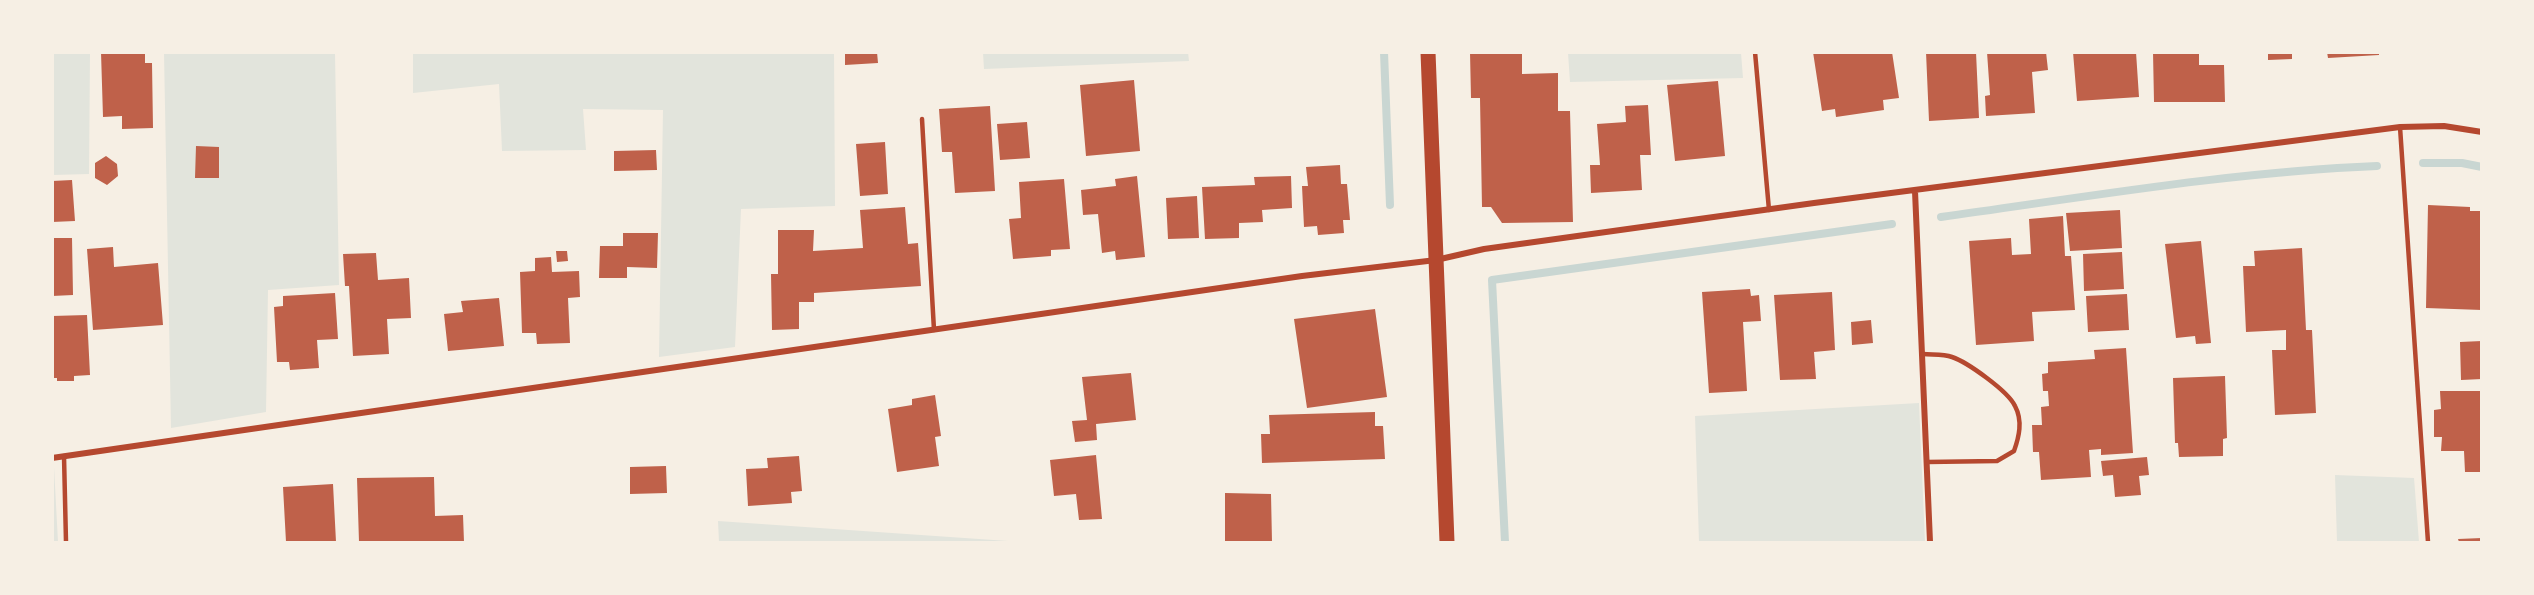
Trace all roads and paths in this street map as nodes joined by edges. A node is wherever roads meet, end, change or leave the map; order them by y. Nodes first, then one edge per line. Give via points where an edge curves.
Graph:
1 (1428, 52) edge
2 (1755, 52) edge
3 (922, 119) dead end
4 (2400, 128) junction
5 (2481, 132) edge
6 (1915, 191) junction
7 (1769, 210) junction
8 (1436, 260) junction
9 (934, 330) junction
10 (1923, 354) junction
11 (64, 456) junction
12 (52, 458) edge
13 (1927, 462) junction
14 (66, 543) edge
15 (1448, 543) edge
16 (1930, 543) edge
17 (2428, 543) edge

1 - 8 main road
2 - 7 lane
3 - 9 lane
4 - 5 street via 2444,126
4 - 6 street
4 - 17 lane
6 - 7 street
6 - 10 street
7 - 8 street via 1484,249
8 - 9 street
8 - 15 main road
9 - 11 street
10 - 13 street
10 - 13 lane via 1952,357 2001,391 2015,406 2021,433 2014,452 1997,461
11 - 12 street
11 - 14 lane
13 - 16 street

